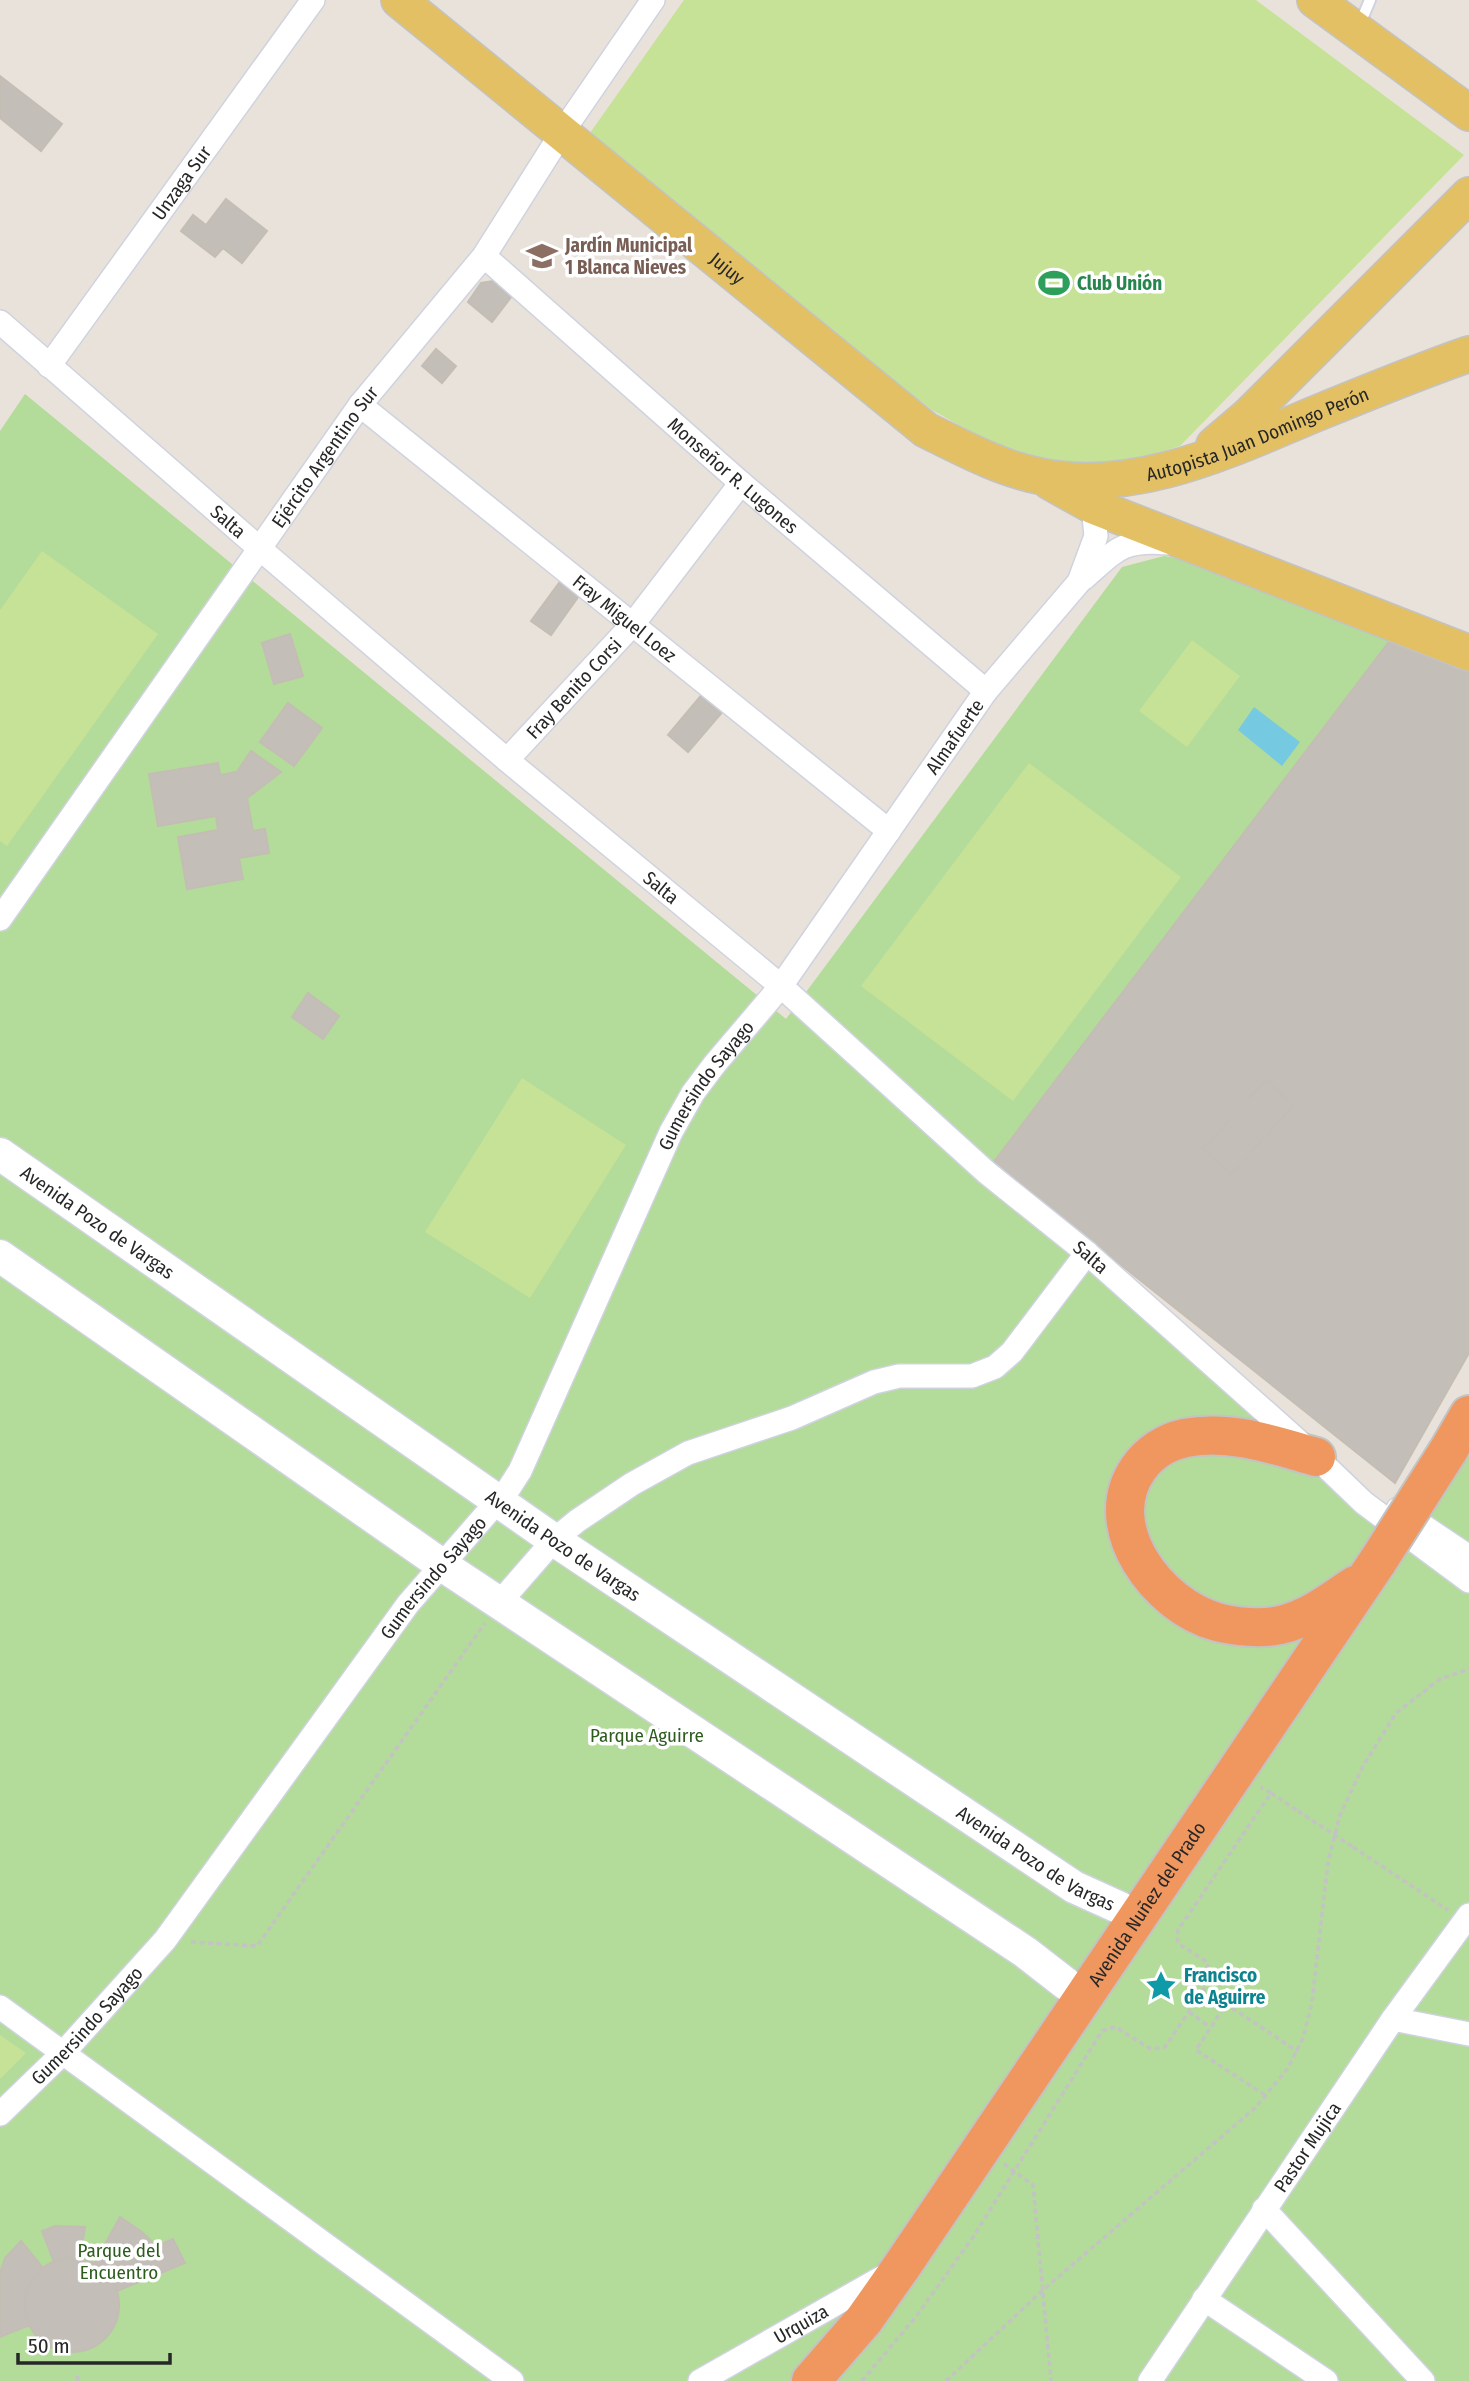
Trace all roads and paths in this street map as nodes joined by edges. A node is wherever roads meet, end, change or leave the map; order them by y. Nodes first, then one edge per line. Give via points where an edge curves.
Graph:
1 (313, 0) edge
2 (399, 0) edge
3 (653, 0) edge
4 (1315, 0) edge
5 (1364, 15) edge
6 (1469, 113) edge
7 (561, 134) junction
8 (1469, 195) edge
9 (484, 256) junction
10 (0, 322) edge
11 (1469, 354) edge
12 (49, 366) junction
13 (360, 405) junction
14 (1195, 461) junction
15 (1040, 476) joint
16 (741, 483) junction
17 (1095, 493) junction
18 (1192, 545) junction
19 (259, 548) junction
20 (1079, 582) junction
21 (633, 624) junction
22 (1469, 653) edge
23 (986, 691) junction
24 (507, 760) junction
25 (889, 831) junction
26 (0, 919) edge
27 (781, 986) junction
28 (0, 1154) edge
29 (1087, 1253) junction
30 (0, 1256) edge
31 (1469, 1415) edge
32 (1316, 1457) junction
33 (498, 1500) junction
34 (554, 1540) junction
35 (1469, 1557) edge
36 (442, 1565) junction
37 (1373, 1568) junction
38 (1469, 1581) edge
39 (500, 1602) junction
40 (1469, 1669) edge
41 (1236, 1771) junction
42 (1271, 1794) junction
43 (1447, 1909) dead end
44 (1469, 1915) edge
45 (1138, 1916) junction
46 (165, 1940) junction
47 (1083, 1997) junction
48 (0, 2007) edge
49 (1189, 2012) junction
50 (1393, 2019) junction
51 (1211, 2027) junction
52 (1469, 2034) edge
53 (1297, 2051) junction
54 (64, 2052) junction
55 (1265, 2095) junction
56 (0, 2115) edge
57 (982, 2148) junction
58 (1014, 2171) junction
59 (1264, 2209) junction
60 (902, 2266) junction
61 (1043, 2290) junction
62 (1204, 2299) junction
63 (512, 2381) edge
64 (700, 2381) edge
65 (811, 2381) edge
66 (862, 2381) edge
67 (946, 2381) edge
68 (1051, 2381) edge
69 (1150, 2381) edge
70 (1326, 2381) edge
71 (1423, 2381) edge

1 - 12 street, Unzaga Sur
2 - 7 main road, Jujuy
3 - 7 street, Ejército Argentino Sur
4 - 5 main road
5 - 6 main road
7 - 9 street, Ejército Argentino Sur
7 - 15 main road, Jujuy via 926,430 998,464
8 - 14 main road via 1248,416
9 - 13 street, Ejército Argentino Sur
9 - 16 street, Monseñor R. Lugones
10 - 12 street, Salta
11 - 14 main road, Autopista Juan Domingo Perón
12 - 19 street, Salta
13 - 19 street, Ejército Argentino Sur
13 - 21 street, Fray Miguel Loez
14 - 17 main road, Autopista Juan Domingo Perón
15 - 17 main road, Autopista Juan Domingo Perón
16 - 21 street, Fray Benito Corsi
16 - 23 street, Monseñor R. Lugones
17 - 18 main road
17 - 20 street, Almafuerte via 1096,536
18 - 20 street via 1133,542 1117,549
18 - 22 main road
19 - 24 street, Salta
19 - 26 street, Ejército Argentino Sur
20 - 23 street, Almafuerte
21 - 24 street, Fray Benito Corsi
21 - 25 street, Fray Miguel Loez
23 - 25 street, Almafuerte
24 - 27 street, Salta
25 - 27 street, Almafuerte
27 - 29 street, Salta via 986,1172
27 - 33 street, Gumersindo Sayago via 714,1065 671,1132 520,1471
28 - 33 main road, Avenida Pozo de Vargas
29 - 32 street, Salta
29 - 34 street via 1012,1352 995,1367 972,1376 899,1376 874,1382 792,1419 713,1443 632,1484
30 - 36 main road
31 - 37 highway, Avenida Nuñez del Prado, bridge
32 - 35 street
32 - 37 highway via 1238,1437 1211,1435 1164,1444 1144,1460 1125,1497 1125,1520 1142,1564 1188,1609 1216,1622 1249,1626 1279,1625 1301,1618 1326,1605
32 - 38 street via 1364,1503
33 - 34 main road, Avenida Pozo de Vargas
33 - 36 street, Gumersindo Sayago
34 - 39 street
34 - 45 main road, Avenida Pozo de Vargas via 1074,1887
36 - 39 main road
36 - 46 street, Gumersindo Sayago via 408,1604
37 - 41 highway, Avenida Nuñez del Prado
39 - 46 path via 257,1946
39 - 47 main road via 1025,1952
40 - 53 path via 1440,1679 1396,1713 1340,1815 1328,1862 1312,2002
41 - 42 path
41 - 45 highway, Avenida Nuñez del Prado
42 - 43 path, bridge
42 - 49 path via 1178,1930 1179,1944 1208,1962 1210,1970 1210,1980
44 - 50 street, Pastor Mujica
45 - 47 highway, Avenida Nuñez del Prado
46 - 54 street, Gumersindo Sayago
47 - 57 highway, Avenida Nuñez del Prado
48 - 54 street
49 - 51 path
49 - 58 path via 1165,2047 1158,2049 1115,2027 1102,2031
50 - 52 street
50 - 59 street, Pastor Mujica
51 - 53 path via 1226,2004
51 - 55 path via 1196,2050
53 - 55 path
54 - 56 street, Gumersindo Sayago
54 - 63 street
55 - 61 path
57 - 58 path
57 - 60 highway, Avenida Nuñez del Prado
58 - 61 path via 1033,2185
58 - 66 path via 918,2314
59 - 62 street, Pastor Mujica
59 - 71 street
60 - 64 street, Urquiza
60 - 65 highway, Avenida Nuñez del Prado via 864,2320
61 - 67 path
61 - 68 path
62 - 69 street, Pastor Mujica
62 - 70 street

